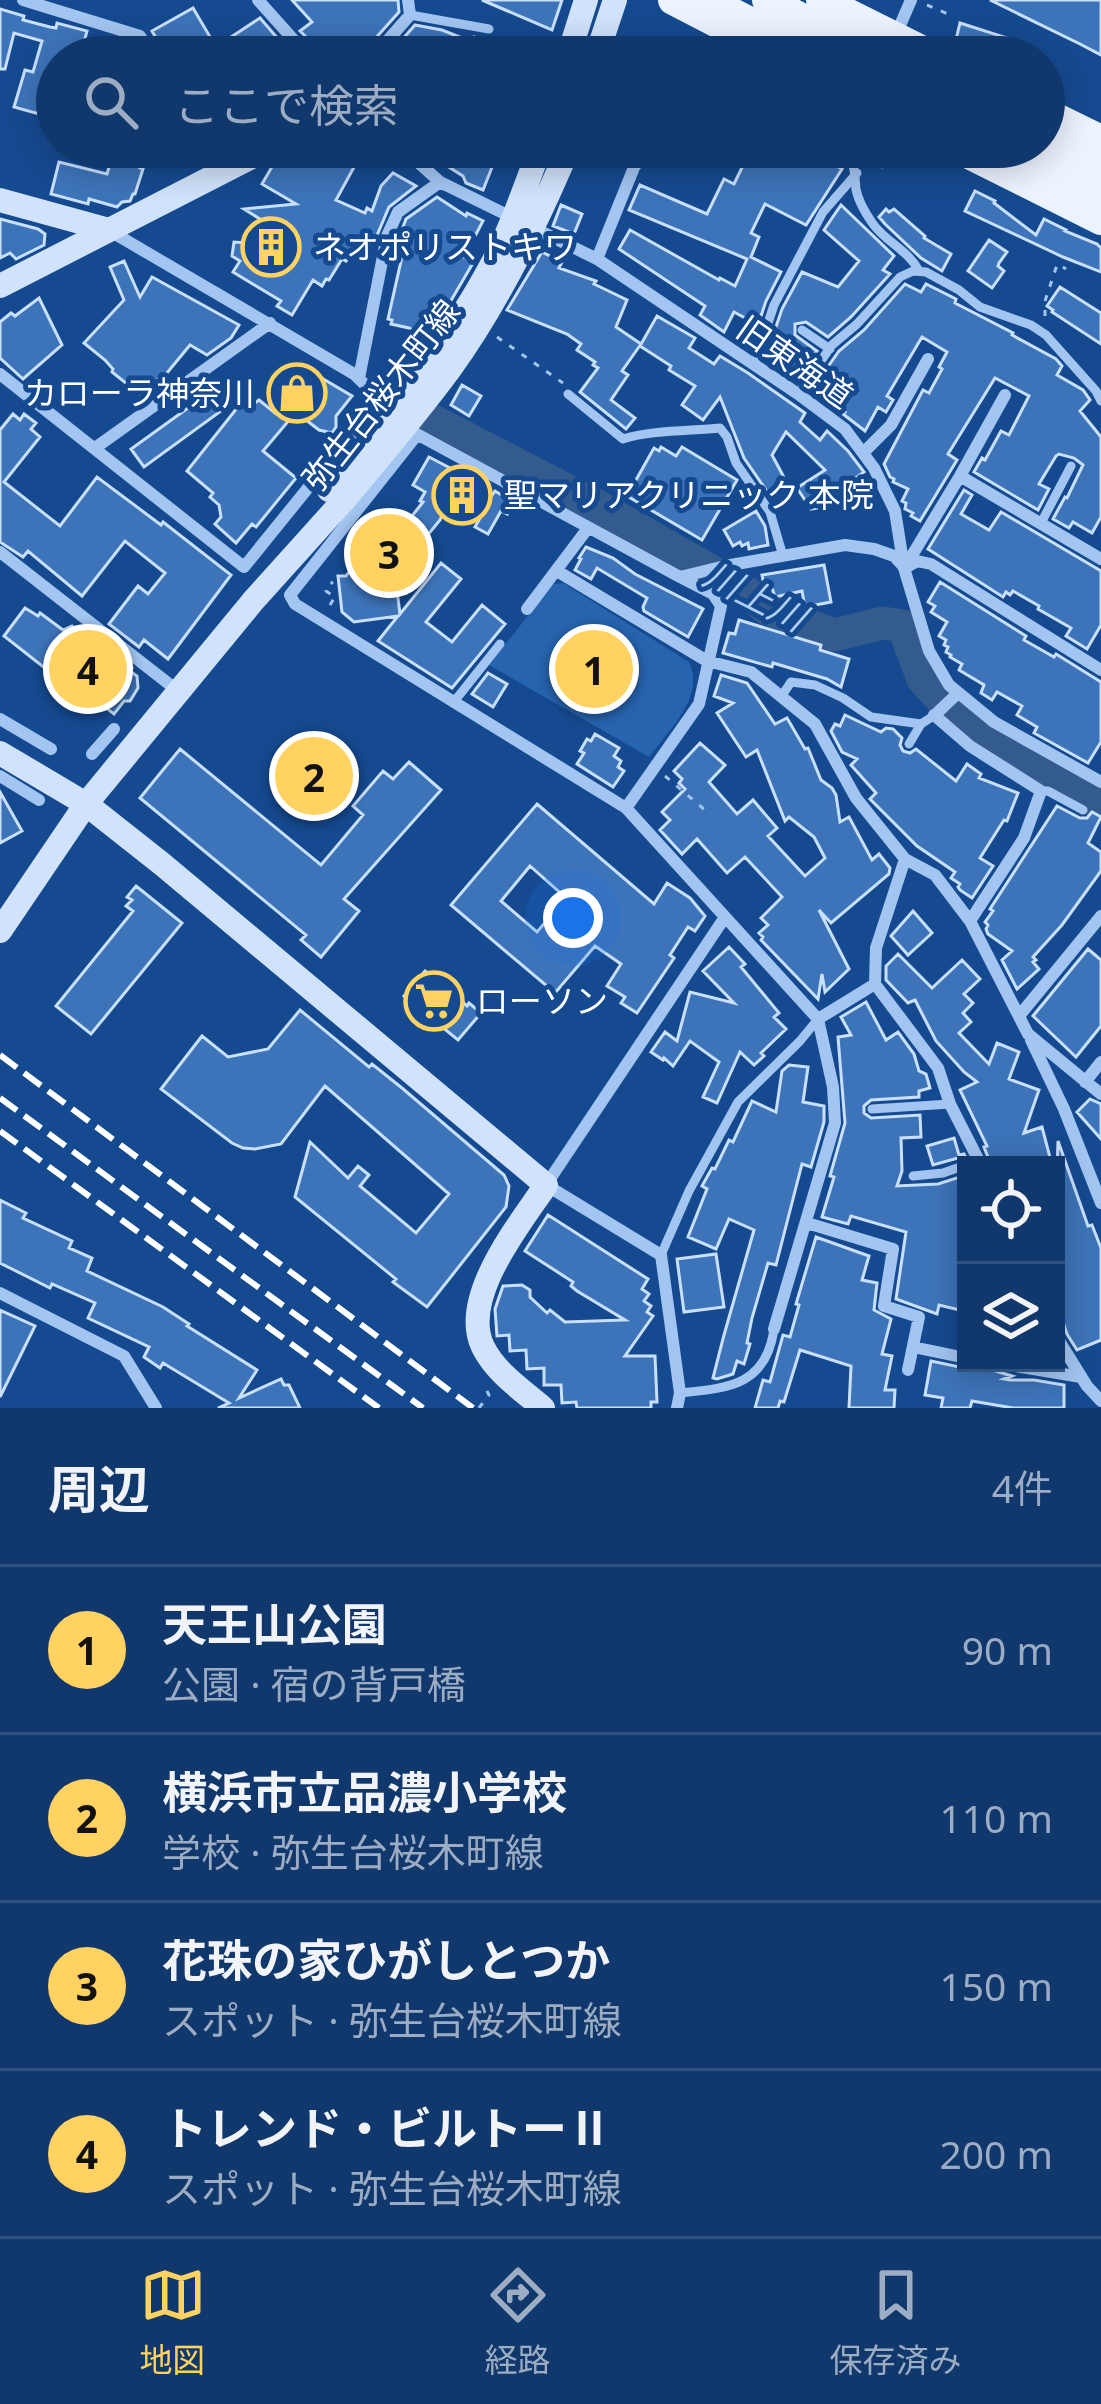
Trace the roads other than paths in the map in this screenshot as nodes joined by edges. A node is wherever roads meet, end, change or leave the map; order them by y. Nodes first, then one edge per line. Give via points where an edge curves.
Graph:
1 (23, 0) edge
2 (258, 0) edge
3 (408, 0) edge
4 (586, 0) edge
5 (615, 0) edge
6 (674, 0) edge
7 (707, 0) edge
8 (766, 0) edge
9 (821, 0) edge
10 (913, 0) edge
11 (410, 15) junction
12 (490, 28) dead end
13 (140, 36) edge
14 (291, 36) edge
15 (392, 36) edge
16 (575, 36) edge
17 (603, 36) edge
18 (743, 36) edge
19 (778, 36) edge
20 (857, 36) edge
21 (870, 36) edge
22 (892, 36) edge
23 (1065, 122) edge
24 (1101, 140) edge
25 (1065, 151) edge
26 (224, 168) edge
27 (232, 168) edge
28 (424, 168) edge
29 (544, 168) edge
30 (634, 168) edge
31 (855, 168) edge
32 (1001, 168) edge
33 (1032, 168) edge
34 (1101, 168) edge
35 (226, 171) junction
36 (857, 173) junction
37 (440, 182) junction
38 (0, 200) edge
39 (1100, 213) edge
40 (528, 225) junction
41 (110, 230) junction
42 (597, 259) junction
43 (919, 271) junction
44 (0, 286) edge
45 (270, 322) junction
46 (802, 330) dead end
47 (830, 349) junction
48 (928, 359) dead end
49 (754, 364) junction
50 (0, 374) edge
51 (358, 378) junction
52 (568, 394) road end
53 (798, 394) junction
54 (1005, 395) dead end
55 (380, 399) junction
56 (1101, 401) edge
57 (402, 422) junction
58 (416, 436) junction
59 (95, 448) junction
60 (863, 453) junction
61 (1071, 466) dead end
62 (959, 476) junction
63 (1041, 524) junction
64 (588, 528) junction
65 (0, 553) edge
66 (783, 556) junction
67 (1101, 559) edge
68 (904, 568) junction
69 (557, 571) junction
70 (685, 576) junction
71 (527, 609) dead end
72 (500, 644) dead end
73 (707, 661) junction
74 (1101, 670) edge
75 (178, 691) junction
76 (955, 696) junction
77 (781, 697) junction
78 (453, 703) junction
79 (936, 714) junction
80 (0, 718) edge
81 (921, 724) junction
82 (114, 729) dead end
83 (909, 744) dead end
84 (51, 749) dead end
85 (0, 753) edge
86 (92, 754) dead end
87 (0, 776) edge
88 (1101, 782) edge
89 (1041, 791) junction
90 (39, 800) dead end
91 (86, 804) junction
92 (626, 808) junction
93 (1083, 810) dead end
94 (905, 859) junction
95 (724, 916) junction
96 (1101, 916) edge
97 (970, 921) junction
98 (0, 931) edge
99 (874, 984) junction
100 (1019, 1016) junction
101 (818, 1019) junction
102 (1028, 1034) junction
103 (1101, 1062) edge
104 (1085, 1082) junction
105 (1101, 1094) edge
106 (950, 1104) junction
107 (872, 1109) dead end
108 (970, 1156) edge
109 (957, 1169) edge
110 (913, 1176) dead end
111 (546, 1185) junction
112 (1101, 1203) edge
113 (807, 1223) junction
114 (661, 1255) junction
115 (0, 1293) edge
116 (774, 1329) joint
117 (913, 1347) junction
118 (1065, 1351) edge
119 (957, 1356) edge
120 (908, 1370) dead end
121 (1051, 1372) edge
122 (1081, 1377) junction
123 (678, 1401) edge
124 (1101, 1401) edge
125 (156, 1408) edge
126 (543, 1408) edge

1 - 13 street
2 - 14 street
3 - 11 street
4 - 16 street
5 - 17 street
6 - 18 main road
7 - 19 main road, bridge
8 - 20 main road, bridge
9 - 21 main road
10 - 22 street
11 - 12 lane
11 - 15 street
23 - 24 main road
25 - 34 main road
26 - 35 street
27 - 35 street
28 - 37 street, 旧東海道
29 - 75 street, 弥生台桜木町線, bridge via 470,304 337,495
30 - 42 street
31 - 36 lane
32 - 39 main road
33 - 39 main road
35 - 41 street
36 - 43 lane via 856,190 875,227
36 - 49 lane via 823,212 774,305
37 - 40 street, 旧東海道
37 - 51 street via 398,212 387,236
38 - 41 street
40 - 42 street, 旧東海道
40 - 57 street via 476,322
41 - 44 street
41 - 45 street
42 - 49 street, 旧東海道
43 - 47 lane via 900,277
43 - 56 lane via 1041,332
45 - 51 street
45 - 59 street
46 - 47 lane
47 - 53 lane
48 - 60 street via 891,425
49 - 53 street, 旧東海道
50 - 59 street
51 - 55 street
52 - 66 lane via 623,440 720,428 770,512
53 - 60 street, 旧東海道
54 - 62 street
55 - 57 street
55 - 59 street via 244,567
57 - 58 street
58 - 64 street
58 - 78 street via 290,595
60 - 68 street, 旧東海道 via 895,511
61 - 63 lane
62 - 63 street
62 - 68 street
63 - 67 street
64 - 69 street
64 - 70 street
65 - 75 street
66 - 68 street via 845,545 874,548
66 - 70 street
68 - 74 street via 931,564
68 - 76 street, 旧東海道 via 929,651
69 - 71 street
69 - 73 street
70 - 73 street via 721,606
72 - 78 lane
73 - 77 street via 751,672
73 - 92 street via 700,704
75 - 91 street, 弥生台桜木町線
76 - 79 street
76 - 88 street, 旧東海道
77 - 81 lane via 791,682 815,685 871,718
77 - 94 street via 815,724 856,798
78 - 92 street
79 - 81 lane
79 - 89 street
80 - 84 street
81 - 83 lane
82 - 86 street
85 - 91 street
87 - 90 street
89 - 93 lane
89 - 97 street via 1024,838
91 - 98 street, 弥生台桜木町線
91 - 111 street
92 - 95 street
94 - 97 street via 935,874
94 - 99 street via 876,948
95 - 101 street
95 - 111 street
96 - 100 street
97 - 100 street
99 - 101 street
99 - 106 street via 938,1068
100 - 102 street
101 - 113 street via 835,1123
101 - 114 lane via 738,1102
102 - 104 street
102 - 112 street
103 - 104 street
104 - 105 street
106 - 107 lane
106 - 108 street
109 - 110 lane
111 - 114 street
111 - 126 street via 484,1284 477,1315 482,1345
113 - 116 street
113 - 117 street via 893,1249 884,1306 919,1316
114 - 123 street
115 - 125 street via 124,1356
116 - 123 lane via 763,1365 733,1387
117 - 119 street
117 - 120 street
118 - 122 street
121 - 122 street
122 - 124 street

